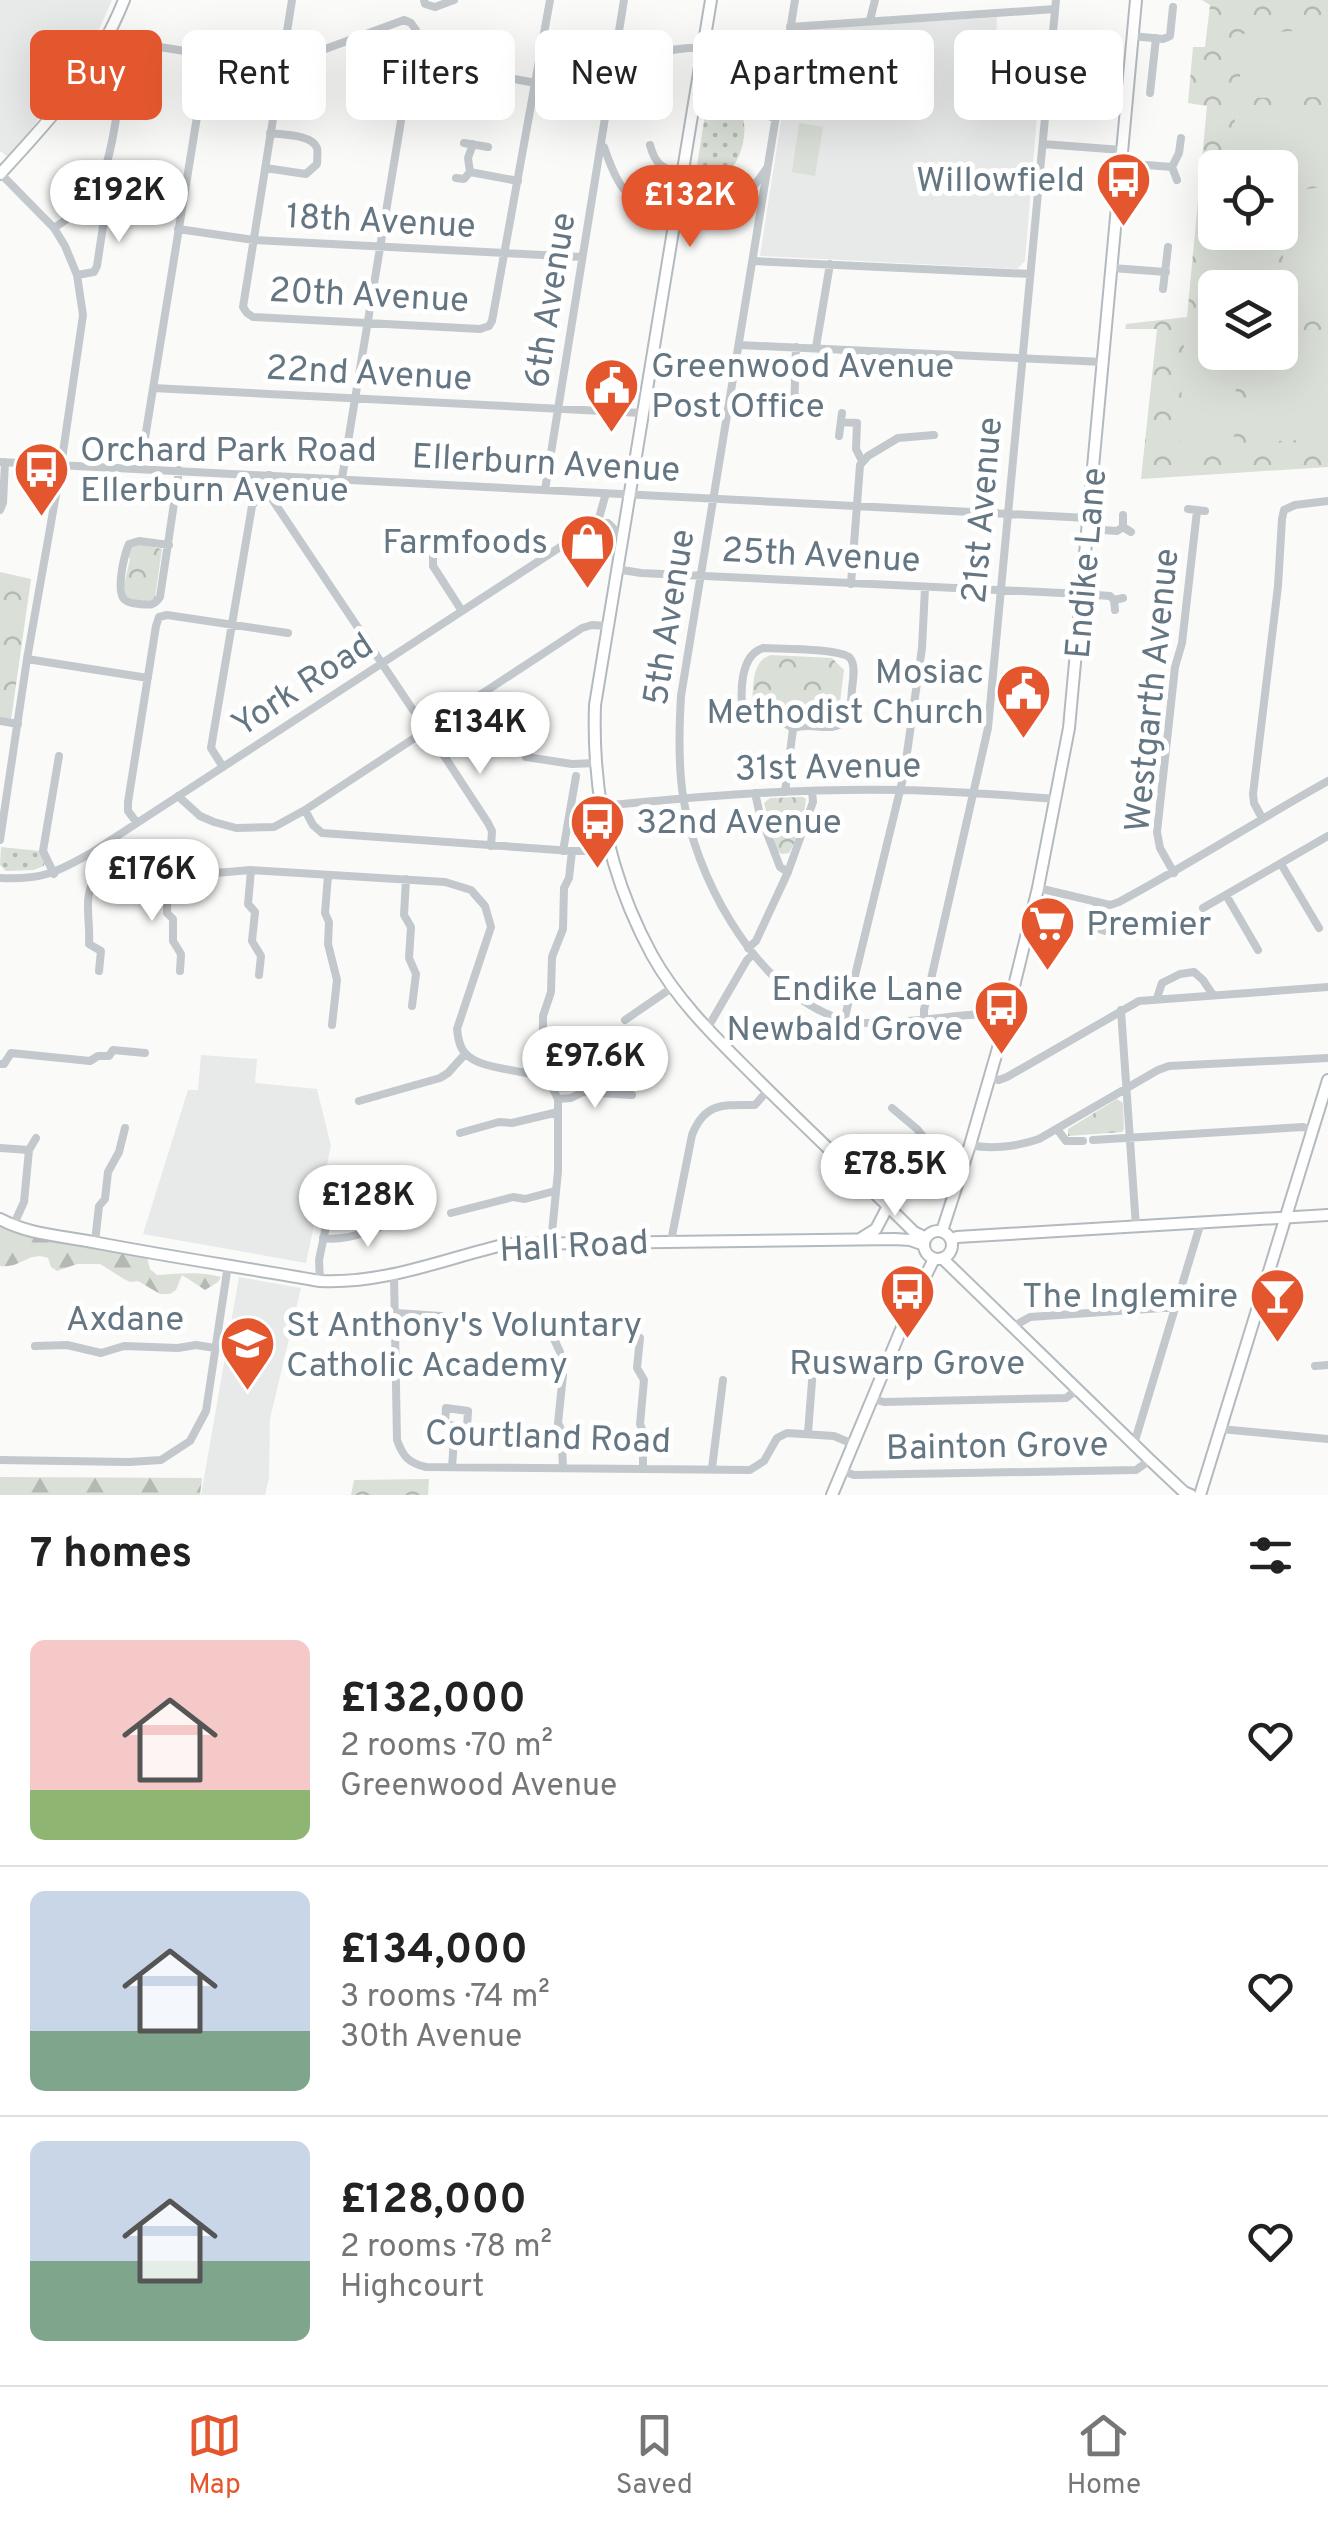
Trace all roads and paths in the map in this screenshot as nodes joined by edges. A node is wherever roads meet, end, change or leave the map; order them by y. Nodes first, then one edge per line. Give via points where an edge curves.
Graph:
1 (124, 0) edge
2 (292, 0) edge
3 (454, 0) edge
4 (550, 0) edge
5 (624, 0) edge
6 (711, 0) edge
7 (795, 0) edge
8 (875, 0) edge
9 (1136, 0) edge
10 (424, 2) edge
11 (1056, 4) edge
12 (1173, 7) dead end
13 (870, 20) junction
14 (790, 27) junction
15 (287, 30) edge
16 (545, 30) edge
17 (620, 30) edge
18 (706, 30) edge
19 (790, 30) edge
20 (1053, 30) edge
21 (1132, 36) junction
22 (1156, 38) junction
23 (326, 49) edge
24 (182, 52) edge
25 (535, 88) edge
26 (1150, 93) dead end
27 (693, 106) edge
28 (196, 120) edge
29 (272, 120) edge
30 (606, 120) edge
31 (776, 120) edge
32 (1045, 120) edge
33 (270, 133) junction
34 (1181, 138) dead end
35 (602, 142) junction
36 (1043, 144) junction
37 (650, 145) dead end
38 (488, 147) dead end
39 (1122, 150) junction
40 (1121, 163) junction
41 (769, 164) junction
42 (264, 168) junction
43 (1172, 168) junction
44 (470, 172) junction
45 (682, 172) junction
46 (0, 174) edge
47 (613, 174) junction
48 (456, 178) dead end
49 (597, 178) junction
50 (1177, 180) dead end
51 (518, 181) junction
52 (747, 193) junction
53 (92, 198) junction
54 (763, 200) junction
55 (658, 216) dead end
56 (688, 221) dead end
57 (54, 228) junction
58 (178, 229) junction
59 (254, 240) junction
60 (1168, 247) dead end
61 (380, 248) junction
62 (505, 255) junction
63 (582, 258) junction
64 (753, 261) junction
65 (830, 264) junction
66 (1112, 268) junction
67 (1166, 272) junction
68 (1030, 274) junction
69 (77, 276) junction
70 (1164, 289) dead end
71 (368, 324) junction
72 (739, 345) junction
73 (796, 347) junction
74 (816, 348) junction
75 (1023, 358) junction
76 (1104, 362) junction
77 (153, 388) junction
78 (356, 398) junction
79 (559, 410) junction
80 (642, 413) junction
81 (794, 416) dead end
82 (934, 435) dead end
83 (839, 436) dead end
84 (862, 461) junction
85 (3, 462) edge
86 (61, 466) junction
87 (140, 468) junction
88 (179, 470) junction
89 (269, 474) junction
90 (342, 478) junction
91 (545, 490) junction
92 (268, 493) junction
93 (606, 493) junction
94 (629, 494) junction
95 (714, 498) junction
96 (1328, 501) edge
97 (856, 506) junction
98 (0, 510) edge
99 (1197, 510) dead end
100 (1008, 513) junction
101 (1123, 515) dead end
102 (596, 521) junction
103 (1088, 524) junction
104 (622, 537) junction
105 (169, 545) junction
106 (433, 557) dead end
107 (616, 569) junction
108 (700, 575) junction
109 (850, 584) junction
110 (925, 588) junction
111 (1001, 592) junction
112 (1083, 594) junction
113 (1117, 603) dead end
114 (462, 611) junction
115 (231, 626) junction
116 (607, 626) junction
117 (288, 634) dead end
118 (27, 659) junction
119 (384, 664) junction
120 (148, 678) junction
121 (414, 710) dead end
122 (0, 722) edge
123 (18, 724) junction
124 (425, 726) junction
125 (793, 729) junction
126 (59, 756) dead end
127 (526, 756) dead end
128 (596, 764) junction
129 (223, 768) junction
130 (578, 781) dead end
131 (1328, 781) edge
132 (900, 790) junction
133 (785, 792) junction
134 (812, 792) junction
135 (755, 793) junction
136 (973, 793) junction
137 (178, 796) junction
138 (684, 798) junction
139 (1057, 799) junction
140 (601, 806) junction
141 (304, 810) junction
142 (1262, 818) junction
143 (137, 822) junction
144 (1328, 836) edge
145 (0, 839) edge
146 (492, 846) junction
147 (608, 846) junction
148 (568, 851) junction
149 (91, 853) junction
150 (1281, 864) junction
151 (101, 870) junction
152 (251, 870) junction
153 (788, 872) junction
154 (1174, 873) junction
155 (54, 874) junction
156 (328, 875) junction
157 (168, 877) junction
158 (0, 878) edge
159 (406, 879) junction
160 (1038, 888) junction
161 (1226, 895) junction
162 (1097, 903) junction
163 (1202, 908) dead end
164 (1318, 928) dead end
165 (1105, 931) dead end
166 (1254, 948) dead end
167 (751, 951) junction
168 (100, 971) dead end
169 (180, 971) dead end
170 (259, 975) dead end
171 (673, 987) junction
172 (1328, 988) edge
173 (1213, 995) junction
174 (1158, 998) junction
175 (412, 1006) dead end
176 (1122, 1010) junction
177 (1006, 1014) junction
178 (625, 1020) dead end
179 (924, 1020) junction
180 (844, 1022) junction
181 (332, 1025) dead end
182 (707, 1029) junction
183 (146, 1053) dead end
184 (465, 1054) junction
185 (1328, 1058) edge
186 (0, 1064) edge
187 (536, 1074) junction
188 (989, 1078) junction
189 (1328, 1080) edge
190 (1128, 1087) junction
191 (768, 1090) junction
192 (632, 1094) dead end
193 (558, 1099) junction
194 (359, 1101) dead end
195 (892, 1108) dead end
196 (558, 1112) junction
197 (1328, 1125) edge
198 (125, 1128) dead end
199 (1313, 1128) junction
200 (1057, 1129) junction
201 (460, 1134) dead end
202 (36, 1138) dead end
203 (1130, 1138) junction
204 (970, 1145) junction
205 (0, 1148) edge
206 (29, 1150) junction
207 (963, 1164) junction
208 (337, 1174) dead end
209 (556, 1191) junction
210 (888, 1206) junction
211 (451, 1213) dead end
212 (1328, 1215) edge
213 (407, 1216) dead end
214 (1287, 1217) junction
215 (0, 1219) edge
216 (1201, 1222) junction
217 (14, 1226) junction
218 (1136, 1227) junction
219 (942, 1231) junction
220 (323, 1238) junction
221 (860, 1240) junction
222 (951, 1240) junction
223 (672, 1241) junction
224 (925, 1241) junction
225 (95, 1242) junction
226 (551, 1242) junction
227 (938, 1259) junction
228 (228, 1265) junction
229 (394, 1276) junction
230 (320, 1281) junction
231 (1177, 1306) junction
232 (396, 1313) junction
233 (1014, 1326) junction
234 (453, 1327) dead end
235 (640, 1338) dead end
236 (554, 1340) dead end
237 (34, 1346) dead end
238 (216, 1348) junction
239 (814, 1355) dead end
240 (1328, 1365) edge
241 (1315, 1366) dead end
242 (723, 1380) dead end
243 (1077, 1390) junction
244 (873, 1399) junction
245 (454, 1426) dead end
246 (1220, 1429) junction
247 (808, 1433) junction
248 (1328, 1439) edge
249 (853, 1444) junction
250 (1134, 1444) junction
251 (0, 1460) edge
252 (1150, 1460) junction
253 (452, 1467) junction
254 (562, 1467) junction
255 (644, 1467) junction
256 (712, 1468) junction
257 (842, 1471) junction
258 (832, 1495) edge
259 (1192, 1495) edge
260 (1200, 1495) edge

1 - 46 street via 65,103
2 - 15 street
3 - 10 street via 435,7
4 - 16 street
5 - 17 street, 6th Avenue
6 - 18 street
7 - 14 street, 5th Avenue
8 - 13 street
9 - 21 street, Endike Lane
11 - 13 street
11 - 20 street, 21st Avenue
12 - 22 street via 1170,36
13 - 14 street
14 - 19 street, 5th Avenue
21 - 22 street
21 - 39 street, Endike Lane
22 - 26 street
23 - 61 street via 404,20 416,30
24 - 53 street via 134,44 126,50 106,169
25 - 51 street
27 - 45 street
28 - 58 street
29 - 33 street
30 - 35 street, 6th Avenue
31 - 41 street, 5th Avenue
32 - 36 street, 21st Avenue
33 - 42 street
33 - 42 street via 308,139 318,150 316,164 306,174
34 - 43 street
35 - 47 street
35 - 49 street, 6th Avenue
36 - 39 street
36 - 68 street, 21st Avenue
37 - 45 street via 659,166
38 - 44 street via 468,144
39 - 40 street, Endike Lane
40 - 43 street
40 - 66 street, Endike Lane
41 - 52 street
41 - 54 street, 5th Avenue
42 - 59 street
43 - 50 street
44 - 48 street
44 - 51 street
45 - 80 street
46 - 57 street
47 - 49 street
47 - 55 street via 635,202
49 - 63 street, 6th Avenue
51 - 62 street
52 - 54 street
52 - 56 street via 718,214
53 - 57 street
53 - 69 street via 105,213 97,266
54 - 64 street, 5th Avenue
57 - 69 street
58 - 59 street, 18th Avenue
58 - 77 street
59 - 61 street, 18th Avenue
59 - 71 street, 20th Avenue via 246,314
60 - 67 street
61 - 62 street, 18th Avenue
61 - 71 street
62 - 63 street, 18th Avenue
62 - 71 street, 20th Avenue via 489,326
63 - 79 street, 6th Avenue
64 - 65 street
64 - 72 street, 5th Avenue
65 - 68 street
65 - 74 street
66 - 67 street
66 - 76 street, Endike Lane
67 - 70 street
68 - 75 street, 21st Avenue
69 - 86 street via 83,315
71 - 78 street
72 - 73 street
72 - 95 street, 5th Avenue
73 - 74 street
73 - 81 street
74 - 75 street
75 - 76 street
75 - 100 street, 21st Avenue
76 - 103 street, Endike Lane
77 - 78 street, 22nd Avenue
77 - 87 street
78 - 79 street, 22nd Avenue
78 - 90 street
79 - 80 street, 22nd Avenue
79 - 91 street, 6th Avenue
80 - 94 street
82 - 84 street via 898,438
83 - 84 street via 841,417 857,423
84 - 97 street
85 - 86 street, Ellerburn Avenue
85 - 98 street
86 - 87 street, Ellerburn Avenue
86 - 118 street
87 - 88 street, Ellerburn Avenue
88 - 89 street, Ellerburn Avenue
88 - 105 street
89 - 90 street, Ellerburn Avenue
89 - 92 street
90 - 91 street, Ellerburn Avenue
91 - 93 street, Ellerburn Avenue
92 - 115 street via 252,506
92 - 119 street
93 - 94 street, Ellerburn Avenue
93 - 102 street
94 - 95 street, Ellerburn Avenue
94 - 104 street
95 - 97 street, Ellerburn Avenue
95 - 108 street, 5th Avenue
96 - 142 street via 1295,505 1282,518 1253,794
97 - 100 street, Ellerburn Avenue
97 - 109 street
99 - 154 street, Westgarth Avenue via 1157,832
100 - 103 street, Ellerburn Avenue
100 - 111 street, 21st Avenue
101 - 103 street, Ellerburn Avenue via 1127,530
102 - 104 street
102 - 114 street, York Road
103 - 112 street, Endike Lane
104 - 107 street
105 - 105 street via 156,603 123,598 129,544
106 - 114 street via 432,566
107 - 108 street, 25th Avenue
107 - 116 street
108 - 109 street, 25th Avenue
108 - 138 street, 5th Avenue via 681,696
109 - 110 street, 25th Avenue
110 - 111 street, 25th Avenue
110 - 132 street
111 - 112 street, 25th Avenue
111 - 136 street, 21st Avenue via 988,728
112 - 113 street, 25th Avenue
112 - 139 street, Endike Lane
114 - 119 street, York Road
115 - 117 street
115 - 120 street via 159,617
115 - 129 street via 211,748
116 - 124 street via 582,628
116 - 128 street
118 - 120 street
118 - 123 street
119 - 121 street
119 - 129 street, York Road
120 - 143 street via 128,802
122 - 123 street
123 - 145 street
124 - 141 street
124 - 146 street via 488,823
125 - 125 street via 744,714 752,651 850,658 844,722
125 - 133 street
126 - 155 street via 44,852
127 - 128 street
128 - 140 street
129 - 137 street, York Road
130 - 148 street
131 - 142 street
132 - 134 street, 31st Avenue
132 - 136 street, 31st Avenue
132 - 180 street
133 - 134 street, 31st Avenue
133 - 135 street, 31st Avenue
134 - 153 street
135 - 138 street, 31st Avenue
135 - 153 street via 780,867
136 - 139 street, 31st Avenue
136 - 179 street, 21st Avenue
137 - 141 street via 200,816 254,829 274,827
137 - 143 street, York Road
138 - 140 street, 31st Avenue
138 - 167 street, 5th Avenue via 714,889
139 - 160 street, Endike Lane
140 - 147 street
141 - 146 street via 322,833
142 - 154 street
143 - 149 street, York Road
144 - 150 street
146 - 148 street
147 - 148 street
147 - 171 street via 632,913
148 - 187 street via 564,929 552,957
149 - 151 street
149 - 155 street, York Road
150 - 161 street
150 - 164 street
151 - 157 street via 119,881
151 - 168 street via 91,881 86,910 89,944 102,951
152 - 156 street
152 - 157 street
152 - 170 street via 248,904
153 - 167 street
154 - 162 street via 1119,902
155 - 158 street, York Road
156 - 159 street
156 - 181 street via 325,914 337,980
157 - 169 street via 167,913
159 - 175 street via 404,915 416,974
159 - 184 street via 459,884 485,906 490,928 457,1030
160 - 162 street
160 - 177 street, Endike Lane
161 - 163 street
161 - 166 street
162 - 165 street via 1091,926
167 - 180 street, 5th Avenue via 783,987
167 - 182 street
171 - 178 street
171 - 182 street
172 - 173 street
173 - 174 street
173 - 174 street via 1194,972 1162,983
174 - 176 street
176 - 188 street via 1007,1077
176 - 190 street
177 - 179 street, 5th Avenue
177 - 188 street, Endike Lane
179 - 180 street, 5th Avenue
182 - 191 street
183 - 186 street via 113,1050 90,1061 12,1053
184 - 187 street
184 - 194 street via 440,1078
185 - 190 street via 1168,1066
187 - 193 street
188 - 204 street, Endike Lane
189 - 199 street
190 - 200 street
190 - 203 street
191 - 210 street
191 - 223 street via 755,1104 722,1106 698,1120
192 - 193 street via 583,1092
193 - 196 street
195 - 207 street via 939,1156
196 - 201 street
196 - 209 street
197 - 199 street
198 - 225 street via 99,1206
199 - 203 street
199 - 214 street
200 - 203 street via 1066,1141
200 - 204 street via 1026,1144
202 - 206 street
203 - 218 street
204 - 207 street, Endike Lane
205 - 206 street
206 - 217 street via 24,1202
207 - 219 street, Endike Lane
208 - 220 street
209 - 211 street
209 - 226 street
210 - 221 street via 876,1229
210 - 224 street
212 - 214 street
213 - 220 street
214 - 216 street
214 - 246 street
215 - 217 street, Hall Road
216 - 218 street
216 - 231 street
217 - 225 street, Hall Road
218 - 222 street
219 - 222 street
219 - 224 street
220 - 230 street
221 - 223 street, Hall Road
221 - 224 street, Hall Road
222 - 227 street via 949,1254
223 - 226 street, Hall Road
224 - 227 street via 928,1256
225 - 228 street, Hall Road
226 - 229 street, Hall Road via 507,1244
227 - 233 street
227 - 244 street
228 - 230 street, Hall Road
228 - 238 street
229 - 230 street, Hall Road
229 - 232 street, Courtland Road
231 - 233 street via 1030,1318
231 - 250 street
232 - 234 street via 442,1316
232 - 253 street, Courtland Road via 402,1454 426,1467
233 - 243 street
235 - 255 street
236 - 254 street via 563,1375
237 - 238 street, Axdane via 101,1353 124,1346
238 - 251 street via 206,1411 190,1441 161,1460
239 - 247 street
240 - 241 street
242 - 256 street
243 - 244 street via 1066,1398
243 - 250 street
244 - 249 street
245 - 253 street
246 - 248 street
246 - 260 street
247 - 249 street
247 - 256 street, Courtland Road via 776,1438 764,1461 750,1470
249 - 257 street
250 - 252 street
252 - 257 street, Bainton Grove via 1136,1470
252 - 259 street
253 - 254 street, Courtland Road
254 - 255 street, Courtland Road
255 - 256 street, Courtland Road
257 - 258 street

